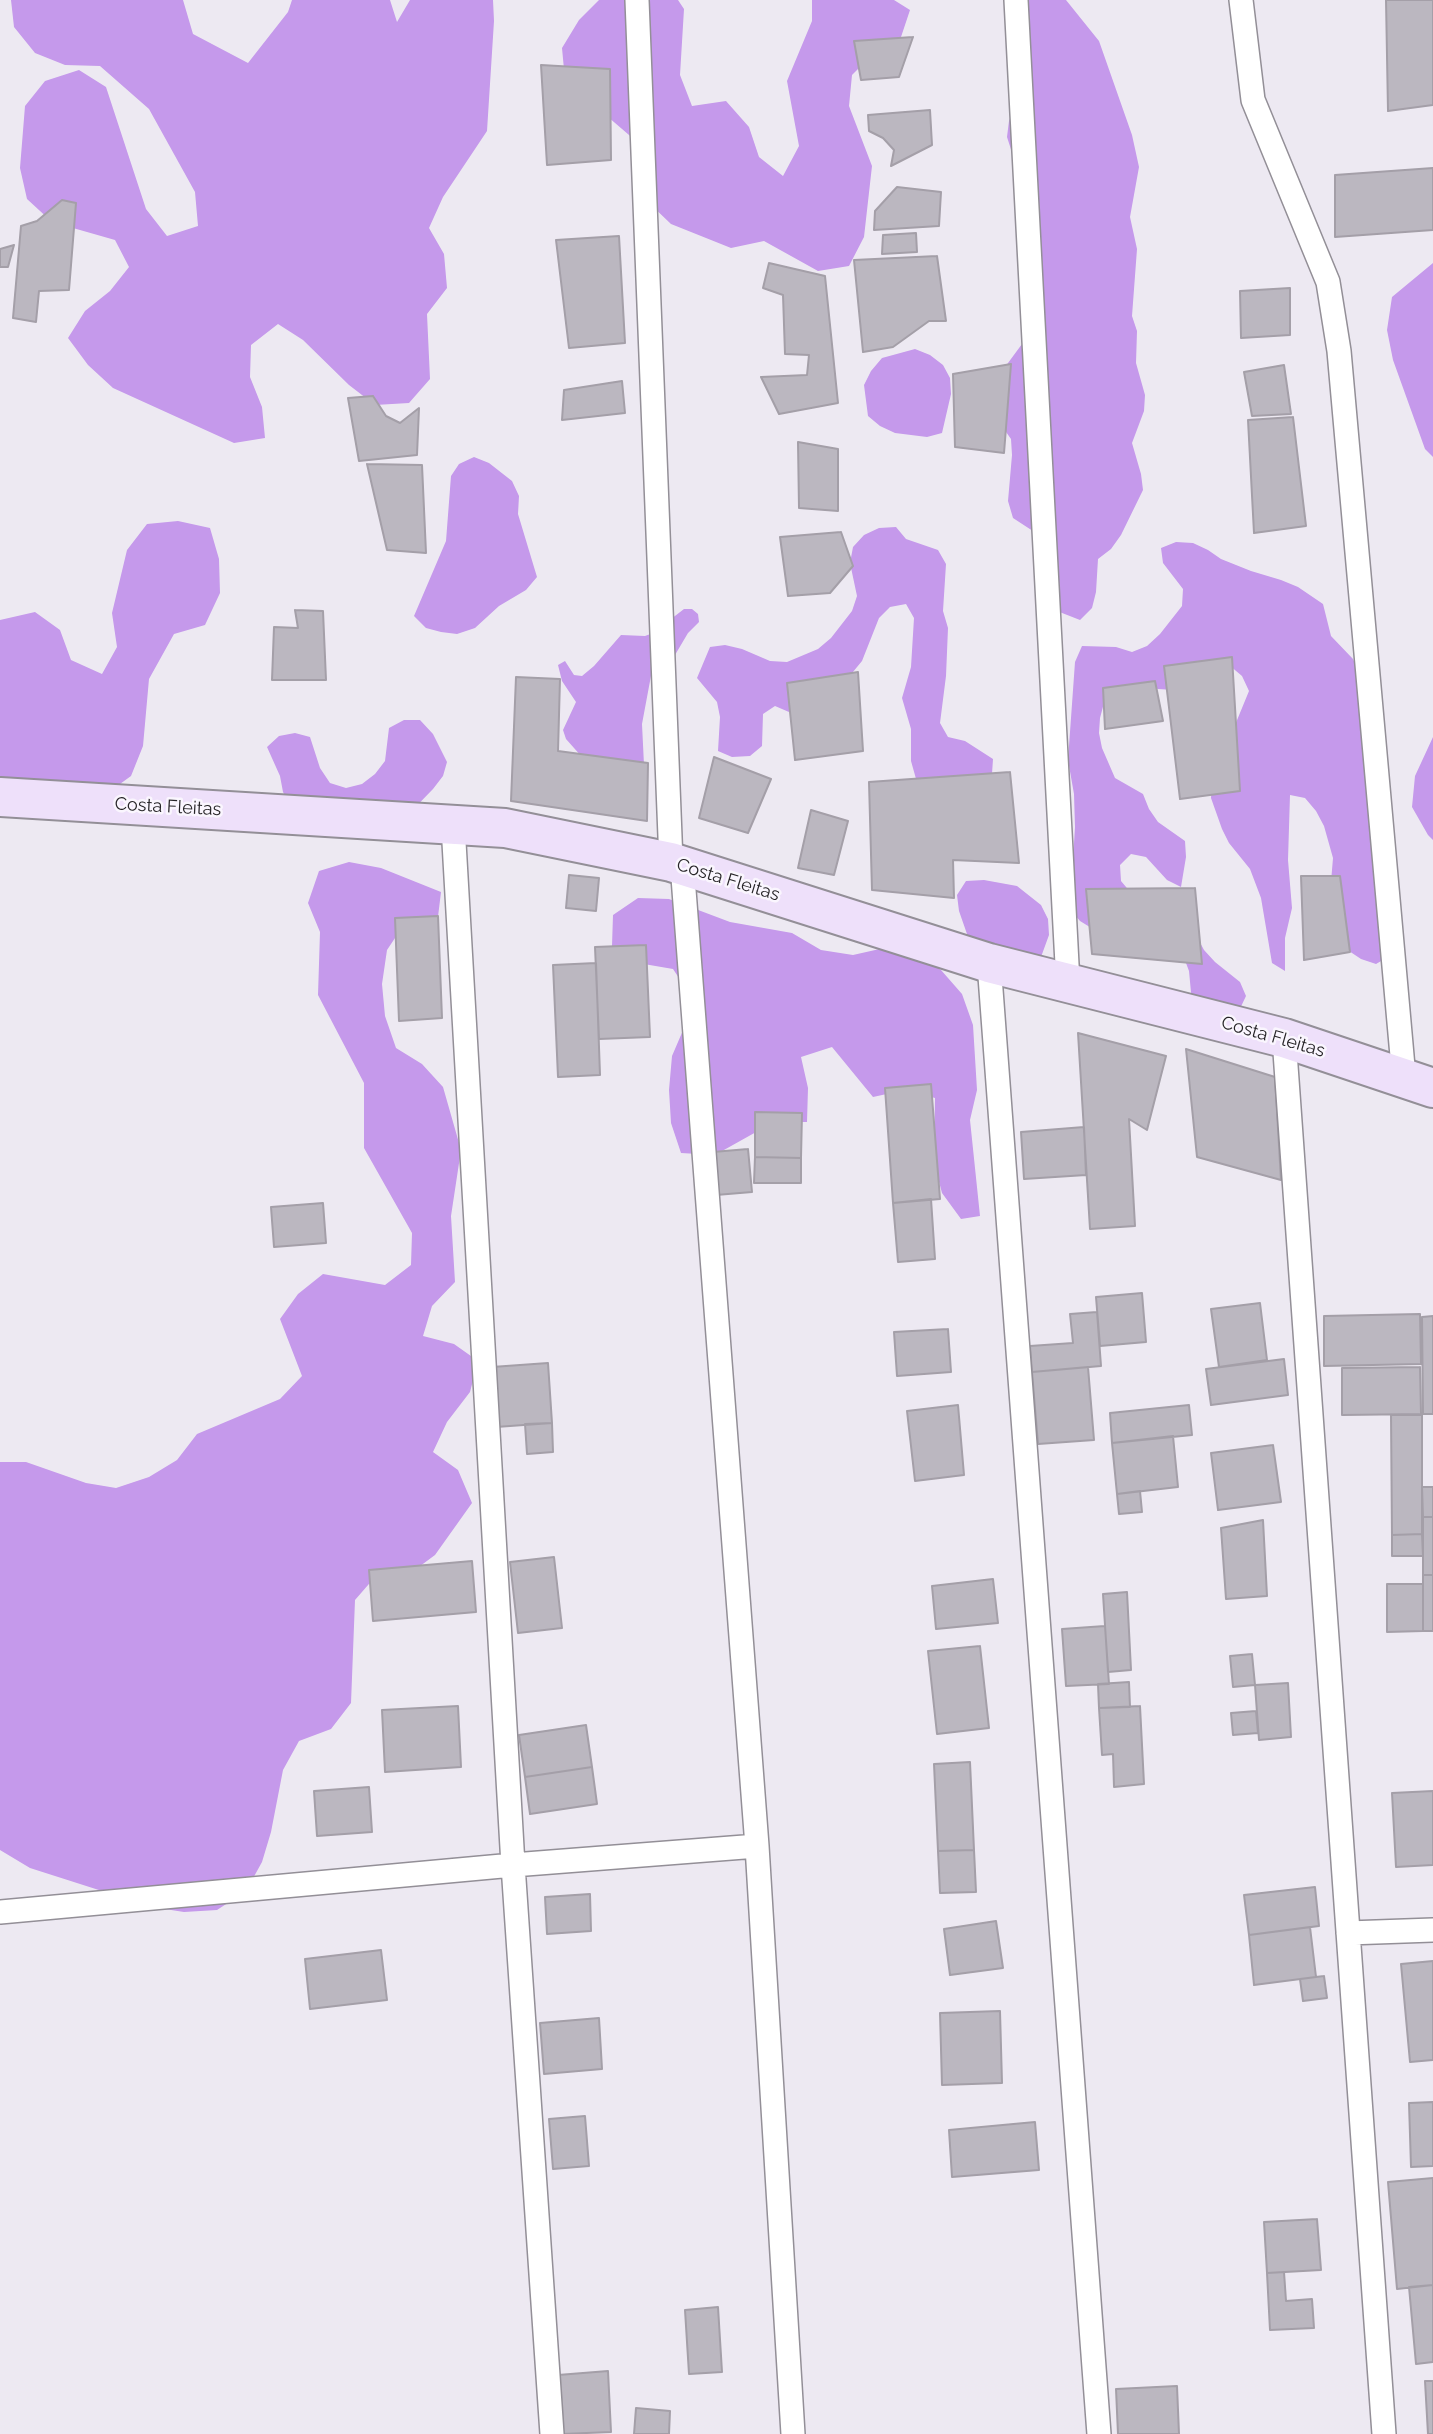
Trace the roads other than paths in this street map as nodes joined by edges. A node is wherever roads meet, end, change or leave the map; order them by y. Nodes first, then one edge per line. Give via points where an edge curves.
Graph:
1 (636, 0) edge
2 (1016, 0) edge
3 (1241, 0) edge
4 (0, 797) edge
5 (453, 825) junction
6 (677, 863) junction
7 (989, 963) junction
8 (1068, 982) junction
9 (1284, 1038) junction
10 (1419, 1083) edge
11 (757, 1846) junction
12 (513, 1865) junction
13 (0, 1912) edge
14 (1433, 1930) edge
15 (1348, 1933) junction
16 (552, 2434) edge
17 (793, 2434) edge
18 (1099, 2434) edge
19 (1384, 2434) edge

1 - 6 lane
2 - 8 lane
3 - 10 lane via 1253,100 1328,282
4 - 5 main road, Costa Fleitas
5 - 6 main road, Costa Fleitas via 505,828
5 - 12 lane
6 - 7 main road, Costa Fleitas
6 - 11 lane
7 - 8 main road, Costa Fleitas
7 - 18 lane
8 - 9 main road, Costa Fleitas
9 - 10 main road, Costa Fleitas
9 - 15 lane
11 - 12 lane
11 - 17 lane
12 - 13 lane
12 - 16 lane
14 - 15 lane
15 - 19 lane

